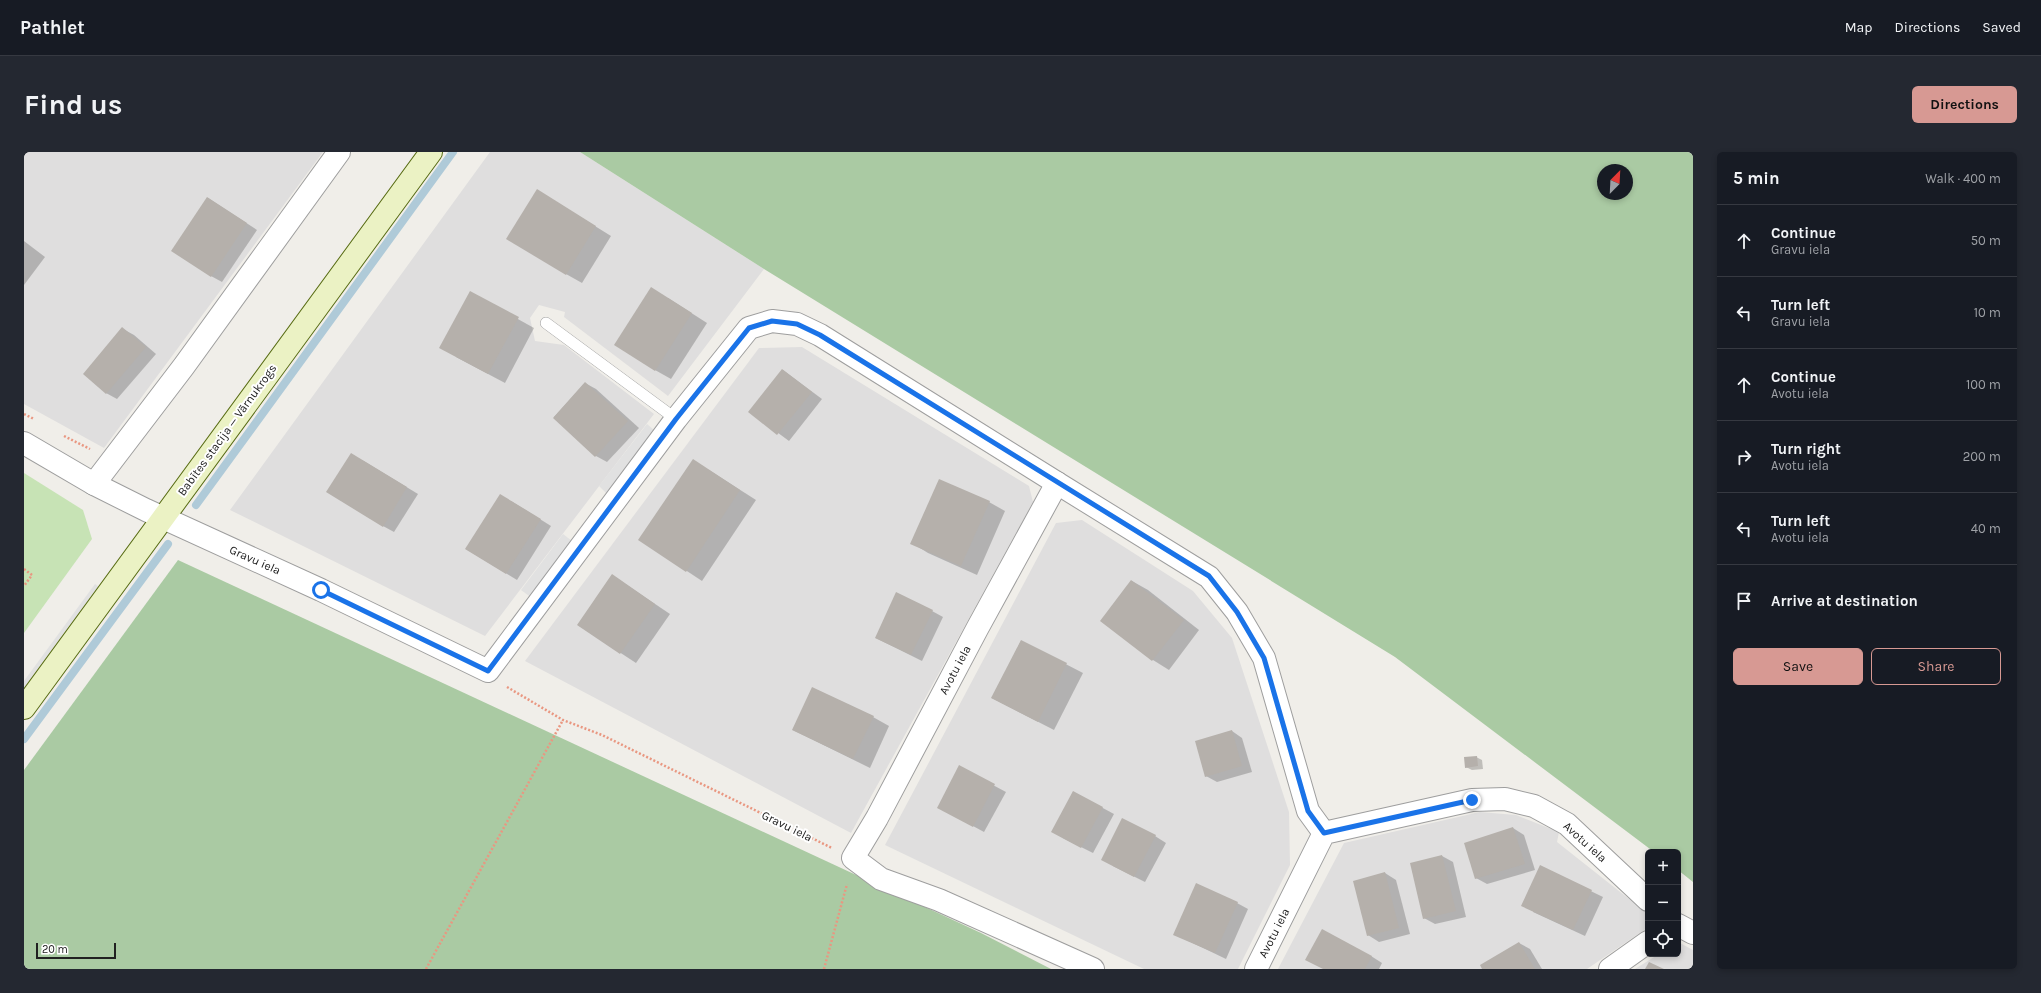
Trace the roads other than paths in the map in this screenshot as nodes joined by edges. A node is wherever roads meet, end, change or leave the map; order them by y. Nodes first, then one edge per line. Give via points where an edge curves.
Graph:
1 (339, 152) edge
2 (430, 152) edge
3 (546, 323) dead end
4 (676, 419) junction
5 (24, 443) edge
6 (1057, 483) junction
7 (94, 484) junction
8 (162, 517) junction
9 (24, 708) edge
10 (1324, 833) junction
11 (1645, 897) edge
12 (1681, 927) edge
13 (1693, 933) edge
14 (1645, 944) edge
15 (1093, 969) edge
16 (1256, 969) edge
17 (1610, 969) edge

1 - 7 street
2 - 8 main road, Babītes stacija — Vārnukrogs
3 - 4 lane
4 - 6 street via 749,328 772,321 797,324 820,335
4 - 8 street, Gravu iela via 488,671
5 - 7 street, Gravu iela
6 - 10 street via 1209,576 1237,612 1264,658 1308,811
6 - 15 street, Avotu iela via 854,858 881,879 939,900
7 - 8 street, Gravu iela
8 - 9 main road, Babītes stacija — Vārnukrogs
10 - 11 street, Avotu iela via 1472,800 1505,799 1534,806 1567,824
10 - 16 street, Avotu iela
12 - 13 street
14 - 17 street

